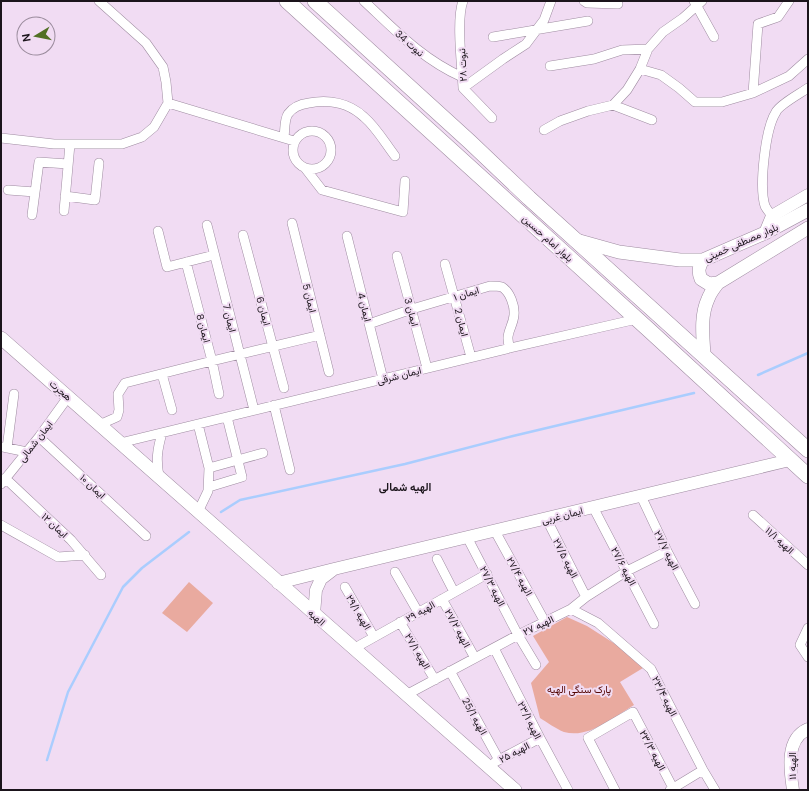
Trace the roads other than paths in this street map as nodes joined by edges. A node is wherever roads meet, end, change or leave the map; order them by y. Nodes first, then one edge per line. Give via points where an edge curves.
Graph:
1 (98, 1) edge
2 (287, 1) edge
3 (315, 1) edge
4 (464, 1) edge
5 (551, 1) edge
6 (584, 1) edge
7 (789, 1) edge
8 (368, 2) edge
9 (698, 2) edge
10 (618, 4) dead end
11 (588, 21) dead end
12 (538, 29) junction
13 (493, 37) dead end
14 (714, 37) dead end
15 (648, 49) junction
16 (808, 59) edge
17 (550, 66) dead end
18 (640, 69) junction
19 (462, 78) junction
20 (463, 88) junction
21 (808, 88) edge
22 (753, 93) junction
23 (168, 103) junction
24 (613, 105) junction
25 (492, 118) dead end
26 (652, 120) dead end
27 (544, 130) dead end
28 (1, 138) edge
29 (284, 138) junction
30 (294, 141) junction
31 (70, 144) junction
32 (394, 156) dead end
33 (99, 163) dead end
34 (68, 164) junction
35 (305, 168) junction
36 (405, 181) dead end
37 (8, 190) dead end
38 (35, 192) junction
39 (808, 195) edge
40 (66, 196) junction
41 (808, 210) edge
42 (64, 211) dead end
43 (32, 215) dead end
44 (772, 216) junction
45 (292, 223) dead end
46 (207, 225) dead end
47 (807, 229) edge
48 (158, 231) dead end
49 (765, 233) junction
50 (243, 235) dead end
51 (347, 236) dead end
52 (576, 240) junction
53 (214, 255) junction
54 (397, 256) dead end
55 (702, 260) junction
56 (186, 262) junction
57 (445, 264) dead end
58 (718, 283) junction
59 (455, 296) junction
60 (412, 309) junction
61 (637, 319) junction
62 (369, 324) junction
63 (320, 335) junction
64 (1, 338) edge
65 (274, 346) junction
66 (510, 348) junction
67 (240, 354) junction
68 (704, 355) junction
69 (471, 357) junction
70 (212, 361) junction
71 (427, 368) junction
72 (329, 372) dead end
73 (162, 374) junction
74 (383, 379) junction
75 (284, 388) dead end
76 (14, 394) dead end
77 (219, 394) dead end
78 (68, 396) junction
79 (274, 405) junction
80 (172, 410) dead end
81 (254, 410) junction
82 (227, 417) junction
83 (198, 424) junction
84 (100, 425) junction
85 (162, 433) junction
86 (39, 437) junction
87 (120, 443) junction
88 (4, 448) edge
89 (808, 450) edge
90 (27, 452) junction
91 (263, 453) dead end
92 (237, 459) junction
93 (790, 460) junction
94 (209, 468) junction
95 (290, 470) dead end
96 (808, 476) edge
97 (159, 477) junction
98 (3, 481) edge
99 (209, 487) junction
100 (641, 496) junction
101 (593, 507) junction
102 (198, 512) junction
103 (753, 515) dead end
104 (546, 518) junction
105 (1, 525) edge
106 (495, 531) junction
107 (146, 536) dead end
108 (467, 537) junction
109 (667, 551) junction
110 (85, 555) junction
111 (437, 559) dead end
112 (808, 565) edge
113 (334, 569) junction
114 (626, 571) junction
115 (395, 572) dead end
116 (487, 574) junction
117 (101, 575) dead end
118 (278, 583) junction
119 (345, 587) dead end
120 (454, 592) junction
121 (586, 597) junction
122 (442, 599) junction
123 (695, 604) dead end
124 (571, 609) junction
125 (418, 612) junction
126 (314, 614) junction
127 (400, 622) junction
128 (545, 622) junction
129 (654, 624) dead end
130 (808, 628) edge
131 (518, 635) junction
132 (374, 637) junction
133 (494, 648) junction
134 (354, 649) junction
135 (808, 657) edge
136 (475, 658) junction
137 (536, 665) dead end
138 (450, 671) junction
139 (434, 680) junction
140 (406, 695) junction
141 (808, 729) edge
142 (540, 738) junction
143 (499, 760) junction
144 (488, 766) junction
145 (703, 770) junction
146 (793, 788) edge
147 (671, 789) edge
148 (515, 790) edge
149 (568, 790) edge
150 (615, 790) edge
151 (715, 790) edge

1 - 23 street via 146,43 162,67
2 - 61 main road, بلوار امام حسین
3 - 52 main road, بلوار امام حسین
4 - 19 street, نبوت ۲۸ via 460,22
5 - 12 street
6 - 10 street
7 - 22 street via 778,17 758,24
8 - 19 street, نبوت 34 via 430,60
9 - 14 street
9 - 15 street via 683,18 663,32
11 - 12 street
12 - 13 street
12 - 20 street via 526,44
15 - 17 street via 622,50 594,59
15 - 18 street
16 - 22 street via 789,76
18 - 22 street via 661,75 695,102 722,102
18 - 24 street via 627,90
19 - 20 street, نبوت ۲۸
20 - 25 street, نبوت ۲۸
21 - 44 street via 776,110 770,124 766,142 763,195 766,208
23 - 29 street
23 - 31 street via 154,126 142,137 122,144
24 - 26 street
24 - 27 street via 560,121
28 - 31 street
29 - 30 street
29 - 32 street via 287,116 292,109 305,104 331,101 349,107 365,117
30 - 35 street via 295,160
30 - 35 street via 303,132 315,130 329,142 330,154 324,165 318,168
31 - 34 street
33 - 40 street via 95,200
34 - 38 street via 39,162
34 - 40 street
35 - 36 street via 322,190 403,212
37 - 38 street
38 - 43 street
39 - 44 street
40 - 42 street
41 - 49 main road, بلوار مصطفی خمینی
44 - 49 street
45 - 63 street, ایمان 5
46 - 53 street, ایمان 7
47 - 58 main road, بلوار مصطفی خمینی
48 - 56 street via 167,267
49 - 55 main road, بلوار مصطفی خمینی
50 - 65 street, ایمان 6
51 - 62 street, ایمان 4
52 - 55 main road, بلوار مصطفی خمینی via 619,252
52 - 68 main road, بلوار امام حسین
53 - 56 street
53 - 67 street, ایمان 7
54 - 60 street, ایمان 3
55 - 58 main road via 698,270 701,279 709,284
56 - 70 street, ایمان 8
57 - 59 street, ایمان 2
58 - 68 main road, بلوار مصطفی خمینی via 704,309
59 - 60 street, ایمان ۱
59 - 66 street, ایمان ۱ via 490,286 501,287 507,292 512,301 514,314 507,340
59 - 69 street, ایمان 2
60 - 62 street, ایمان ۱
60 - 71 street, ایمان 3
61 - 66 street, ایمان شرقی
61 - 93 main road, بلوار امام حسین
62 - 74 street, ایمان 4
63 - 65 street
63 - 72 street, ایمان 5
64 - 78 main road, هجرت
65 - 67 street
65 - 75 street, ایمان 6
66 - 69 street, ایمان شرقی
67 - 70 street
67 - 81 street, ایمان 7
68 - 89 main road, بلوار امام حسین
69 - 71 street, ایمان شرقی
70 - 73 street
70 - 77 street, ایمان 8
71 - 74 street, ایمان شرقی
73 - 80 street
73 - 84 street via 125,383 118,394 117,417
74 - 79 street, ایمان شرقی
76 - 88 street
78 - 84 main road, هجرت
78 - 86 street, ایمان شمالی
79 - 81 street, ایمان شرقی
79 - 95 street
81 - 82 street, ایمان شرقی
82 - 83 street, ایمان شرقی
82 - 92 street
83 - 85 street, ایمان شرقی
83 - 94 street
84 - 87 main road, هجرت
85 - 87 street, ایمان شرقی
85 - 97 street via 157,459
86 - 90 street, ایمان شمالی
86 - 107 street, ایمان ۱۰
87 - 97 main road, الهیه
88 - 90 street
90 - 98 street, ایمان شمالی
91 - 92 street
92 - 94 street
92 - 99 street via 242,477
93 - 96 main road, بلوار امام حسین
93 - 100 street, ایمان غربی
94 - 99 street
97 - 102 main road, الهیه
98 - 110 street, ایمان ۱۲ via 66,535
99 - 102 street
100 - 101 street, ایمان غربی
100 - 109 street, الهیه ۲۷/۷
101 - 104 street, ایمان غربی
101 - 114 street, الهیه ۲۷/۶
102 - 118 main road, الهیه
103 - 112 street, الهیه ۱۱/۱
104 - 106 street, ایمان غربی
104 - 121 street, الهیه ۲۷/۵
105 - 110 street via 58,556
106 - 108 street, ایمان غربی
106 - 128 street, الهیه ۲۷/۴
108 - 113 street, ایمان غربی
108 - 116 street, الهیه ۲۷/۳
109 - 114 street, الهیه ۲۷
109 - 123 street, الهیه ۲۷/۷
110 - 117 street, ایمان ۱۲
111 - 120 street
113 - 118 street, ایمان غربی
113 - 126 street via 321,579 316,590
114 - 121 street, الهیه ۲۷
114 - 129 street, الهیه ۲۷/۶
115 - 125 street
116 - 120 street, الهیه ۲۹
116 - 131 street, الهیه ۲۷/۳
118 - 126 main road, الهیه
119 - 132 street, الهیه ۲۹/۱
120 - 122 street, الهیه ۲۹
121 - 124 street, الهیه ۲۷
122 - 125 street, الهیه ۲۹
122 - 136 street, الهیه ۲۷/۲
124 - 128 street, الهیه ۲۷
124 - 145 street, الهیه ۲۳/۴ via 598,623 651,668
125 - 127 street, الهیه ۲۹
126 - 134 main road, الهیه
127 - 132 street, الهیه ۲۹
127 - 139 street, الهیه ۲۷/۱
128 - 131 street, الهیه ۲۷
130 - 135 street via 800,645
131 - 133 street, الهیه ۲۷
131 - 137 street, الهیه ۲۷/۳
132 - 134 street, الهیه ۲۹
133 - 136 street, الهیه ۲۷
133 - 142 street, الهیه ۲۳/۱
134 - 140 main road, الهیه
136 - 138 street, الهیه ۲۷
138 - 139 street, الهیه ۲۷
138 - 143 street, الهیه 25/1
139 - 140 street, الهیه ۲۷
140 - 144 main road, الهیه
141 - 146 street, الهیه ۱۱ via 802,731 795,740 790,755
142 - 143 street, الهیه ۲۵
142 - 149 street, الهیه ۲۳/۱
143 - 144 street, الهیه ۲۵
144 - 148 main road, الهیه
145 - 147 street
145 - 151 street, الهیه ۲۳/۴
147 - 150 street, الهیه ۲۳/۳ via 633,712 588,738

